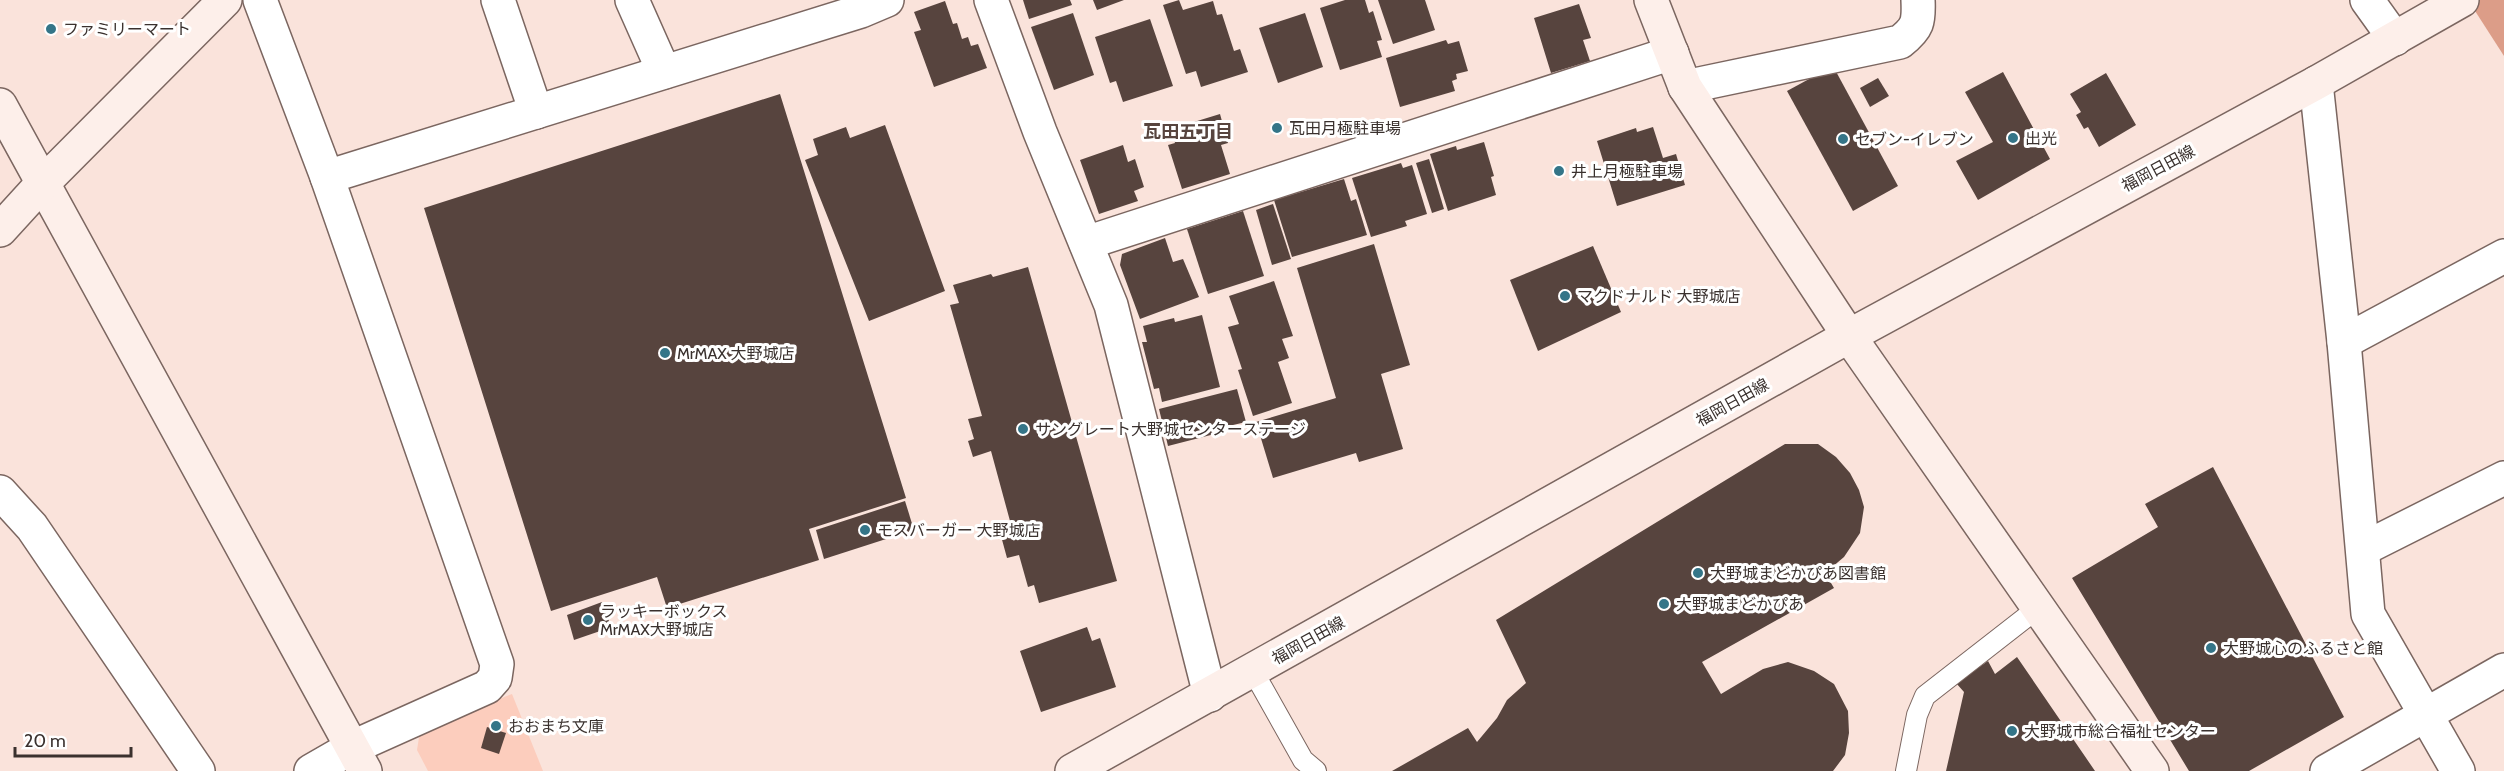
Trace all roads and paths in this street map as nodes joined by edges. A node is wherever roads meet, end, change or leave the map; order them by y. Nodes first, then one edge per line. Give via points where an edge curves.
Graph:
1 (225, 0) edge
2 (260, 0) edge
3 (498, 0) edge
4 (632, 0) edge
5 (887, 0) edge
6 (991, 0) edge
7 (1651, 0) edge
8 (1917, 0) edge
9 (2367, 0) edge
10 (2462, 0) edge
11 (2395, 39) junction
12 (1672, 53) junction
13 (663, 72) junction
14 (2316, 83) junction
15 (1684, 87) junction
16 (0, 105) edge
17 (536, 112) junction
18 (327, 177) junction
19 (42, 184) junction
20 (0, 230) edge
21 (1086, 243) junction
22 (2504, 256) edge
23 (1849, 336) junction
24 (2344, 342) junction
25 (2504, 478) edge
26 (0, 492) edge
27 (2364, 549) junction
28 (2038, 608) junction
29 (2504, 670) edge
30 (1253, 671) junction
31 (1210, 695) junction
32 (2426, 716) junction
33 (358, 759) edge
34 (198, 771) edge
35 (311, 771) edge
36 (1072, 771) edge
37 (1316, 771) edge
38 (1906, 771) edge
39 (2152, 771) edge
40 (2327, 771) edge
41 (2458, 771) edge

1 - 19 street
2 - 18 street
3 - 17 street
4 - 13 street
5 - 13 street
6 - 21 street
7 - 12 street
8 - 15 street via 1919,19 1913,33 1900,42
9 - 11 street
10 - 11 street, 福岡日田線
11 - 14 street, 福岡日田線
12 - 15 street
12 - 21 street
13 - 17 street
14 - 23 street, 福岡日田線
14 - 24 street
15 - 23 street
16 - 19 street
17 - 18 street
18 - 33 street via 498,664 495,678 487,687
19 - 20 street
19 - 33 street
21 - 31 street via 1112,304
22 - 24 street
23 - 28 street
23 - 30 street, 福岡日田線
24 - 27 street
25 - 27 street
26 - 34 street via 32,527
27 - 32 street via 2368,614
28 - 38 lane via 1925,696
28 - 39 street
29 - 32 street
30 - 31 street, 福岡日田線
30 - 37 lane via 1303,760
31 - 36 street, 福岡日田線
32 - 40 street
32 - 41 street
33 - 35 street

